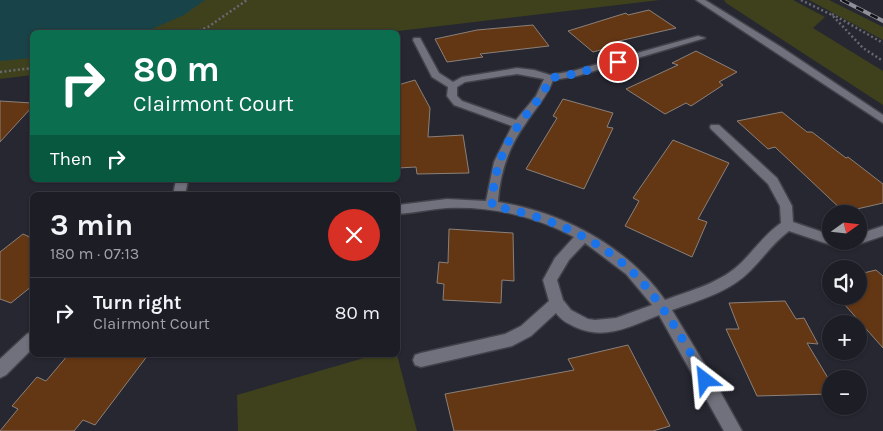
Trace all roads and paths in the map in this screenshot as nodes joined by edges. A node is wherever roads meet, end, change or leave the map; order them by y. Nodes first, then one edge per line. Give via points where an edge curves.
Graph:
1 (247, 0) edge
2 (700, 0) edge
3 (801, 0) edge
4 (805, 0) edge
5 (200, 30) edge
6 (701, 38) dead end
7 (417, 40) dead end
8 (883, 43) edge
9 (883, 61) edge
10 (30, 68) edge
11 (0, 72) edge
12 (550, 78) junction
13 (453, 86) junction
14 (883, 120) edge
15 (519, 125) junction
16 (715, 127) dead end
17 (492, 206) junction
18 (400, 210) edge
19 (787, 225) junction
20 (883, 231) edge
21 (868, 236) edge
22 (583, 237) junction
23 (822, 237) edge
24 (557, 304) junction
25 (662, 307) junction
26 (30, 341) edge
27 (421, 360) dead end
28 (0, 370) edge
29 (732, 431) edge

1 - 5 path
2 - 14 street
3 - 9 path via 832,16 863,48
4 - 8 path
6 - 12 street
7 - 13 street via 435,75
10 - 11 path
12 - 13 street via 517,71 462,80
12 - 15 street via 546,90
13 - 15 street via 452,97 458,103
15 - 17 street via 498,161
16 - 19 street via 773,181 786,206
17 - 18 street via 466,204
17 - 22 street via 531,214
19 - 23 street
19 - 25 street via 746,267 724,284
20 - 21 street
22 - 24 street via 569,249 550,280
22 - 25 street via 628,268
24 - 25 street via 566,314 595,327 616,325
24 - 27 street via 526,331 507,341
25 - 29 street via 696,362
26 - 28 street

